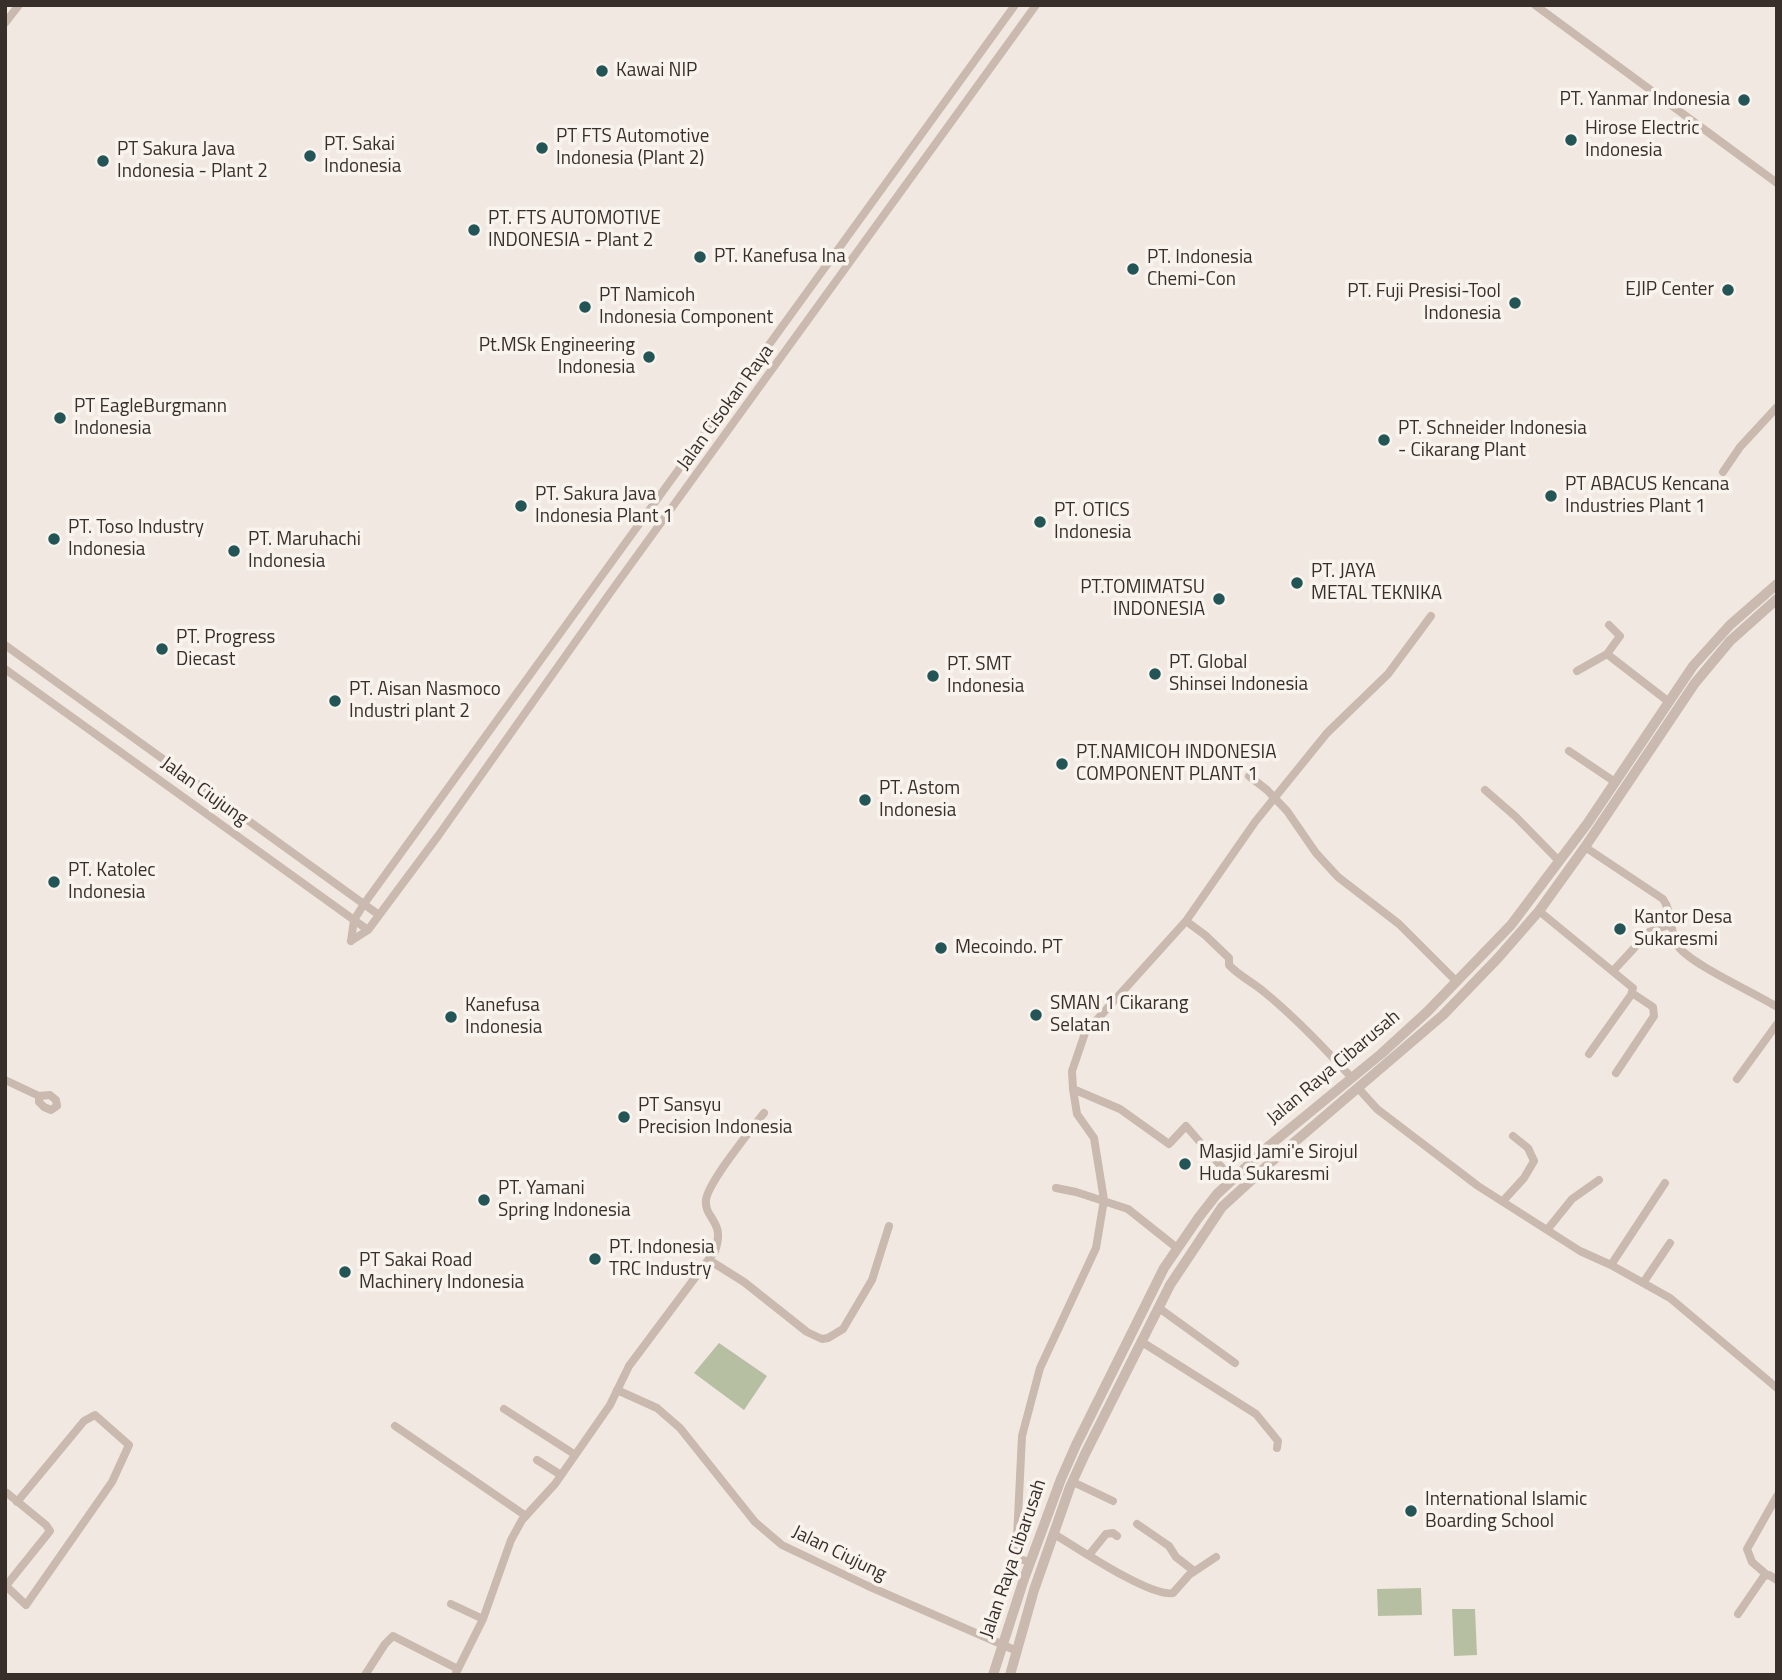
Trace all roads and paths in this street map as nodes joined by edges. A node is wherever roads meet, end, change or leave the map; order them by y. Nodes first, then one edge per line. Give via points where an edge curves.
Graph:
1 (19, 5) edge
2 (1015, 5) edge
3 (1036, 5) edge
4 (1535, 5) edge
5 (5, 23) edge
6 (1777, 183) edge
7 (1777, 407) edge
8 (1723, 472) dead end
9 (1777, 584) edge
10 (1777, 599) edge
11 (1431, 616) dead end
12 (1609, 625) dead end
13 (5, 645) edge
14 (1607, 654) junction
15 (5, 669) edge
16 (1577, 671) dead end
17 (1669, 702) junction
18 (1569, 751) dead end
19 (1249, 776) dead end
20 (1615, 782) junction
21 (1485, 790) dead end
22 (1275, 797) junction
23 (1585, 848) junction
24 (1564, 863) junction
25 (364, 904) junction
26 (1539, 911) junction
27 (379, 915) junction
28 (354, 920) junction
29 (1186, 921) junction
30 (1671, 924) junction
31 (368, 930) junction
32 (1613, 971) junction
33 (1457, 982) junction
34 (1632, 993) junction
35 (1777, 1007) edge
36 (1777, 1024) edge
37 (1590, 1054) dead end
38 (1616, 1073) dead end
39 (1352, 1078) junction
40 (1737, 1079) dead end
41 (5, 1080) edge
42 (1359, 1088) junction
43 (1073, 1089) junction
44 (39, 1096) dead end
45 (764, 1113) dead end
46 (1513, 1136) dead end
47 (1232, 1180) junction
48 (1599, 1180) dead end
49 (1665, 1184) dead end
50 (1056, 1188) dead end
51 (1219, 1192) junction
52 (1104, 1200) junction
53 (1229, 1200) junction
54 (1503, 1201) junction
55 (889, 1226) dead end
56 (1547, 1230) junction
57 (1185, 1237) junction
58 (1670, 1243) dead end
59 (1196, 1244) junction
60 (1177, 1248) junction
61 (709, 1260) junction
62 (1611, 1265) junction
63 (1643, 1283) junction
64 (1159, 1308) junction
65 (1142, 1342) junction
66 (1236, 1363) dead end
67 (1776, 1385) edge
68 (617, 1390) junction
69 (505, 1409) dead end
70 (395, 1426) dead end
71 (1278, 1448) dead end
72 (574, 1454) junction
73 (537, 1460) dead end
74 (561, 1475) junction
75 (1073, 1482) junction
76 (7, 1493) dead end
77 (1777, 1496) edge
78 (1113, 1501) dead end
79 (17, 1502) junction
80 (526, 1516) junction
81 (1137, 1524) dead end
82 (1054, 1534) junction
83 (1117, 1536) dead end
84 (1089, 1555) junction
85 (1216, 1558) dead end
86 (1030, 1562) junction
87 (1194, 1571) junction
88 (1767, 1575) junction
89 (1777, 1580) edge
90 (6, 1587) edge
91 (451, 1604) dead end
92 (1738, 1614) dead end
93 (483, 1619) junction
94 (1003, 1643) junction
95 (1017, 1651) junction
96 (457, 1672) edge
97 (365, 1675) edge
98 (993, 1675) edge
99 (1010, 1675) edge

1 - 5 street
2 - 25 street, Jalan Cisokan Raya
3 - 27 street, Jalan Cisokan Raya
4 - 6 street
7 - 8 street
9 - 17 street, Jalan Raya Cibarusah via 1715,640
10 - 23 street, Jalan Raya Cibarusah via 1730,641 1695,683
11 - 22 street via 1388,674 1327,733
12 - 14 street via 1620,636
13 - 25 street
14 - 16 street
14 - 17 street
15 - 28 street, Jalan Ciujung
17 - 20 street, Jalan Raya Cibarusah
18 - 20 street
19 - 22 street
20 - 24 street, Jalan Raya Cibarusah
21 - 24 street
22 - 29 street
22 - 33 street via 1325,863 1399,924
23 - 24 street, Jalan Raya Cibarusah
23 - 30 street via 1663,899
24 - 26 street, Jalan Raya Cibarusah
24 - 33 street, Jalan Raya Cibarusah
25 - 27 street
25 - 28 street, Jalan Cisokan Raya
26 - 32 street
26 - 42 street, Jalan Raya Cibarusah via 1443,1015
27 - 31 street, Jalan Cisokan Raya
28 - 31 street, Jalan Ciujung
28 - 31 street via 351,941
29 - 39 street via 1229,957 1233,970 1318,1041
29 - 43 street via 1085,1033 1072,1071
30 - 32 street via 1648,932
30 - 35 street via 1680,949
32 - 34 street via 1633,988
33 - 39 street, Jalan Raya Cibarusah
34 - 37 street
34 - 38 street via 1653,1007 1654,1016
36 - 40 street
39 - 47 street, Jalan Raya Cibarusah
41 - 44 street
42 - 53 street, Jalan Raya Cibarusah
42 - 54 street via 1377,1109 1460,1174
43 - 47 street via 1120,1108 1169,1144 1186,1126
43 - 52 street via 1077,1114 1094,1138
45 - 61 street via 706,1197 719,1232
46 - 54 street via 1528,1148 1534,1161
47 - 51 street, Jalan Raya Cibarusah
48 - 56 street via 1572,1199
49 - 62 street
50 - 52 street
51 - 53 street
51 - 57 street, Jalan Raya Cibarusah
52 - 60 street via 1134,1213
52 - 86 street via 1096,1248 1040,1368 1022,1436 1016,1558
53 - 59 street, Jalan Raya Cibarusah
54 - 56 street
55 - 61 street via 872,1280 843,1329 828,1338 807,1332
56 - 62 street
57 - 59 street
57 - 60 street, Jalan Raya Cibarusah
58 - 63 street
59 - 64 street, Jalan Raya Cibarusah
60 - 86 street, Jalan Raya Cibarusah via 1076,1445
61 - 68 street via 629,1366
62 - 63 street
63 - 67 street via 1680,1306
64 - 65 street, Jalan Raya Cibarusah
64 - 66 street
65 - 71 street via 1256,1414 1278,1441
65 - 75 street, Jalan Raya Cibarusah
68 - 72 street
68 - 94 street, Jalan Ciujung via 657,1408 680,1429 755,1522 782,1545
69 - 72 street
70 - 80 street
72 - 74 street
73 - 74 street
74 - 80 street
75 - 78 street
75 - 82 street, Jalan Raya Cibarusah
76 - 79 street
77 - 88 street via 1747,1549 1752,1562
79 - 90 street via 50,1531
79 - 90 street via 84,1421 95,1415 129,1446 112,1482 26,1605
80 - 93 street via 511,1540
81 - 87 street
82 - 84 street
82 - 95 street, Jalan Raya Cibarusah
83 - 84 street via 1103,1536
84 - 87 street via 1164,1593 1173,1593
85 - 87 street
86 - 94 street, Jalan Raya Cibarusah
88 - 89 street
88 - 92 street
91 - 93 street
93 - 96 street
94 - 95 street, Jalan Ciujung
94 - 98 street, Jalan Raya Cibarusah
95 - 99 street, Jalan Raya Cibarusah
96 - 97 street via 393,1636

